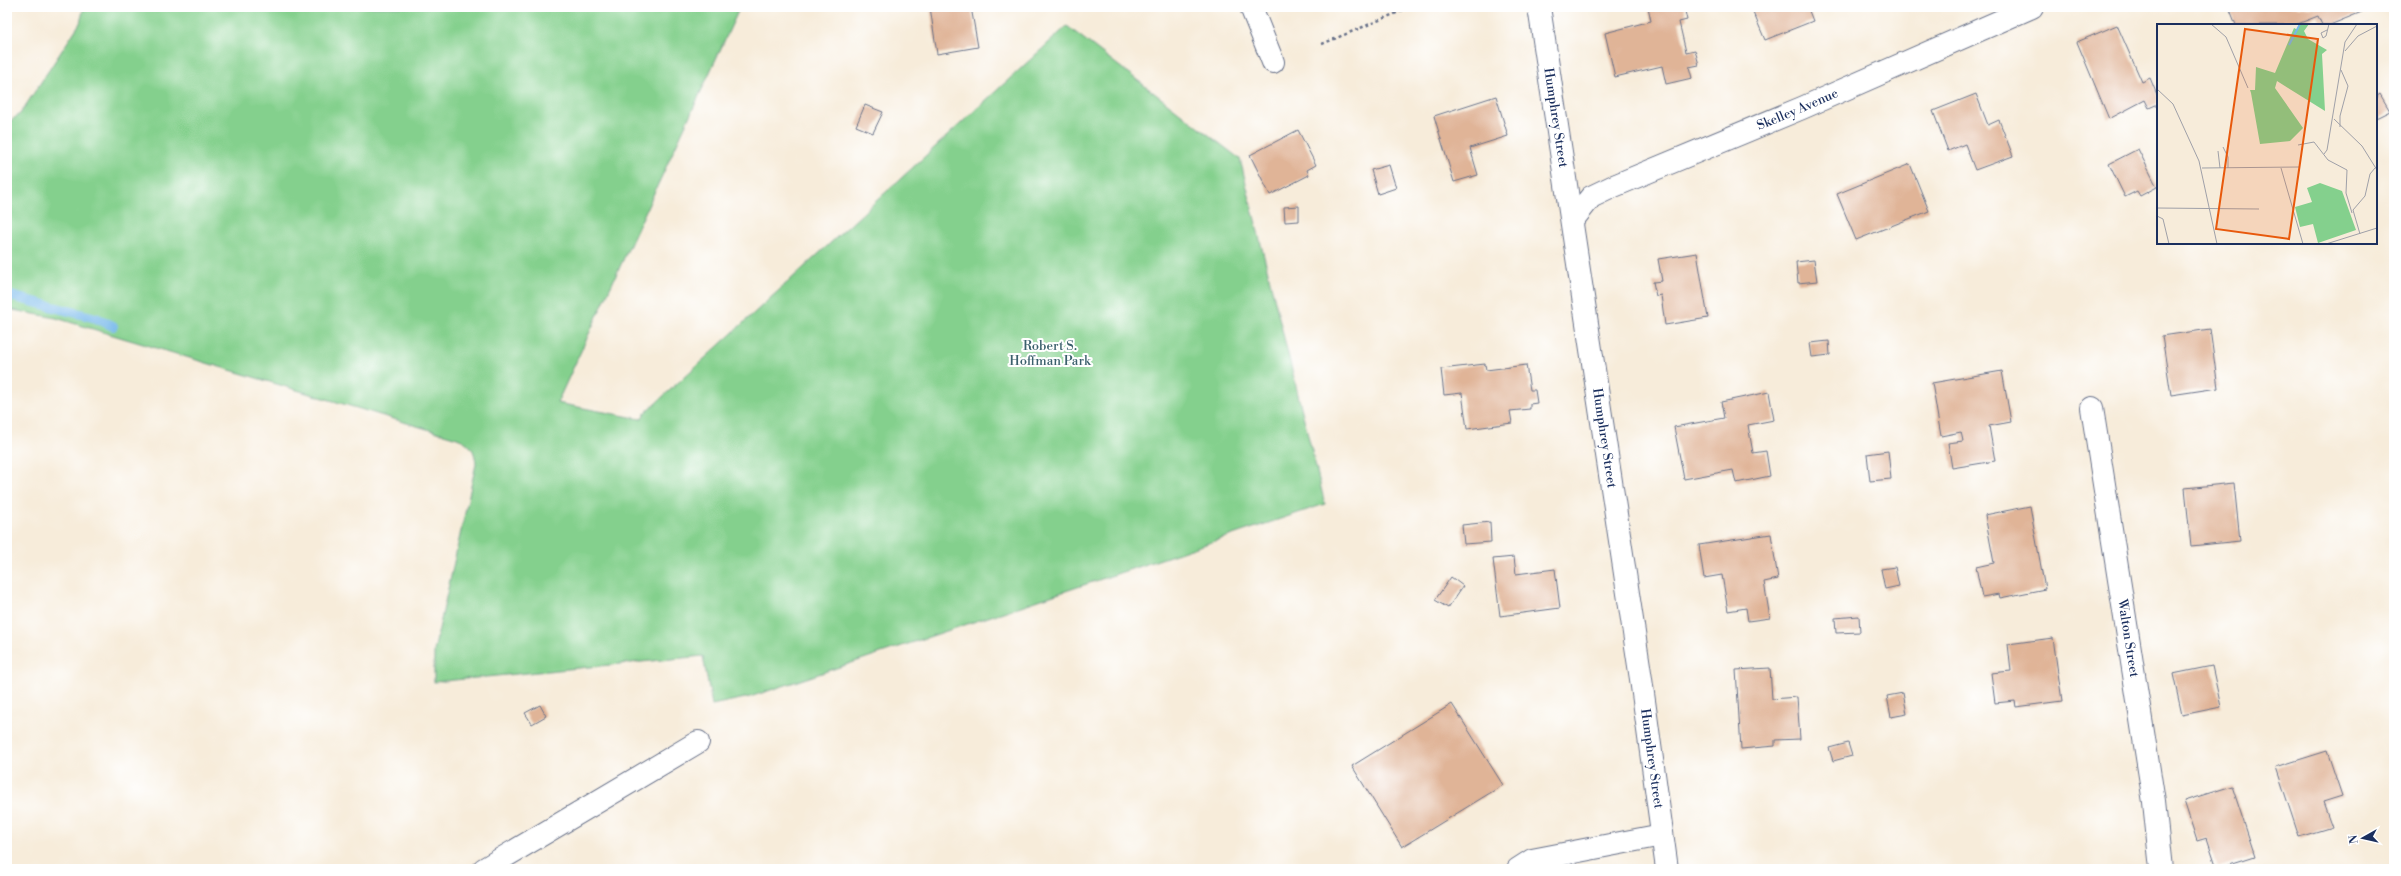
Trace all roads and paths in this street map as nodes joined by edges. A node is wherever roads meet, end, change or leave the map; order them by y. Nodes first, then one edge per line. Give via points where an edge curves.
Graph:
1 (1251, 7) edge
2 (1410, 7) edge
3 (1539, 7) edge
4 (2032, 7) edge
5 (1322, 44) dead end
6 (1273, 62) dead end
7 (1572, 221) junction
8 (2092, 408) dead end
9 (698, 742) dead end
10 (1662, 835) junction
11 (484, 869) edge
12 (1518, 869) edge
13 (1667, 869) edge
14 (2161, 869) edge

1 - 6 street
2 - 5 path
3 - 7 street, Humphrey Street
4 - 7 street, Skelley Avenue via 1817,102 1614,186 1591,197
7 - 10 street, Humphrey Street
8 - 14 street, Walton Street via 2154,802
9 - 11 street
10 - 12 street via 1532,860
10 - 13 street, Humphrey Street

